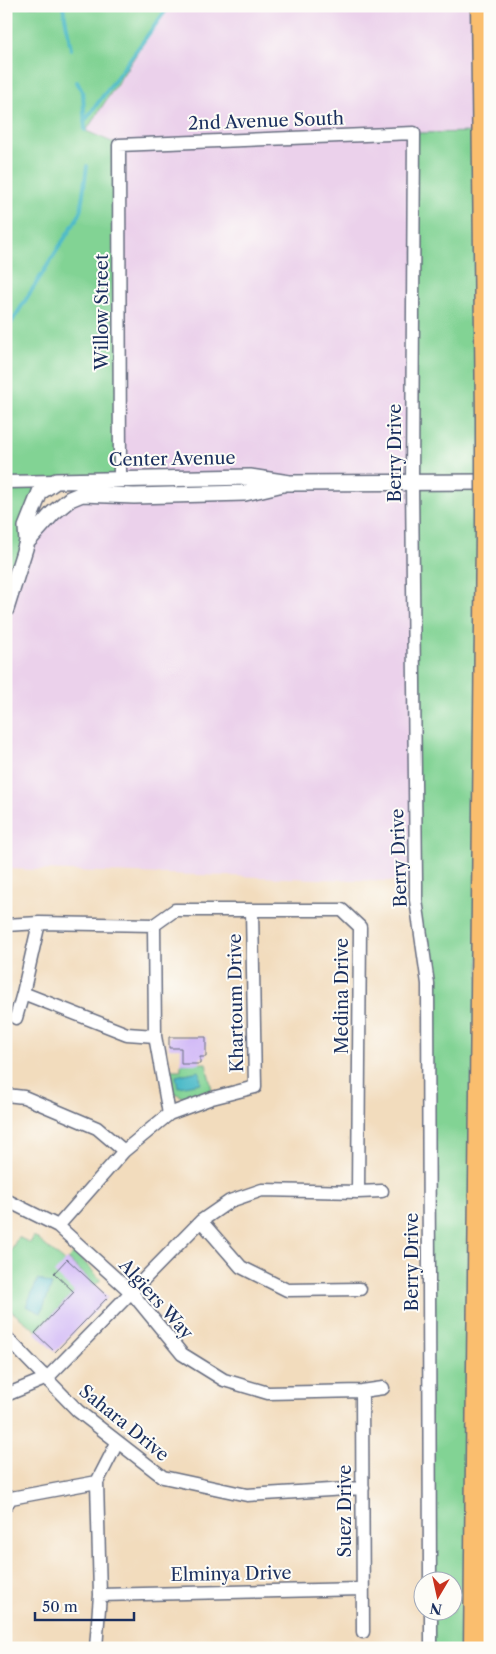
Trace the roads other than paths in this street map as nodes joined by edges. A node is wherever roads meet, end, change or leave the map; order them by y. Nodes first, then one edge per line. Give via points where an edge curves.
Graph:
1 (482, 6) edge
2 (414, 133) joint
3 (118, 145) joint
4 (120, 478) junction
5 (56, 481) junction
6 (6, 482) edge
7 (412, 482) junction
8 (490, 482) edge
9 (289, 483) junction
10 (27, 542) junction
11 (6, 609) edge
12 (252, 910) junction
13 (39, 923) junction
14 (154, 925) junction
15 (6, 926) edge
16 (23, 993) junction
17 (16, 1018) dead end
18 (155, 1036) junction
19 (6, 1095) edge
20 (169, 1114) junction
21 (124, 1151) junction
22 (382, 1191) dead end
23 (358, 1192) junction
24 (6, 1200) edge
25 (201, 1221) junction
26 (58, 1226) junction
27 (360, 1289) dead end
28 (132, 1293) junction
29 (6, 1337) edge
30 (47, 1378) junction
31 (383, 1388) dead end
32 (362, 1391) junction
33 (6, 1395) edge
34 (117, 1442) junction
35 (97, 1482) junction
36 (362, 1488) junction
37 (6, 1505) edge
38 (430, 1572) edge
39 (363, 1589) junction
40 (100, 1595) junction
41 (431, 1622) edge
42 (363, 1632) dead end
43 (96, 1648) edge
44 (431, 1648) edge
45 (474, 1648) edge

1 - 45 highway, bridge via 487,530
2 - 3 street, 2nd Avenue South
2 - 7 street, Berry Drive
3 - 4 street, Willow Street
4 - 5 street, Center Avenue
4 - 9 street, Center Avenue via 250,477
5 - 6 street
5 - 10 street via 40,492 26,527
7 - 8 street, Center Avenue
7 - 9 street, Center Avenue
7 - 38 street, Berry Drive via 416,900 428,984
9 - 10 street, Center Avenue via 245,493 82,494 53,513
10 - 11 street
12 - 14 street, Medina Drive via 175,910
12 - 20 street, Khartoum Drive via 255,1087
12 - 23 street, Medina Drive via 342,910 360,927
13 - 14 street
13 - 15 street
13 - 16 street
14 - 18 street
16 - 17 street
16 - 18 street via 127,1034
18 - 20 street
19 - 21 street via 24,1097 97,1128
20 - 21 street, Khartoum Drive
21 - 26 street, Khartoum Drive
22 - 23 street
23 - 25 street via 262,1190 230,1201
24 - 26 street, Algiers Way
25 - 27 street via 241,1267 288,1290
25 - 28 street
26 - 28 street, Algiers Way
28 - 30 street
28 - 32 street, Algiers Way via 182,1354 224,1380 268,1393
29 - 30 street, Sahara Drive
30 - 33 street
30 - 34 street, Sahara Drive via 78,1411
31 - 32 street, Algiers Way
32 - 36 street, Suez Drive
34 - 35 street
34 - 36 street, Sahara Drive via 163,1477 248,1495
35 - 37 street via 11,1498
35 - 40 street
36 - 39 street, Suez Drive
39 - 40 street, Elminya Drive
39 - 42 street, Suez Drive
40 - 43 street
41 - 44 street

